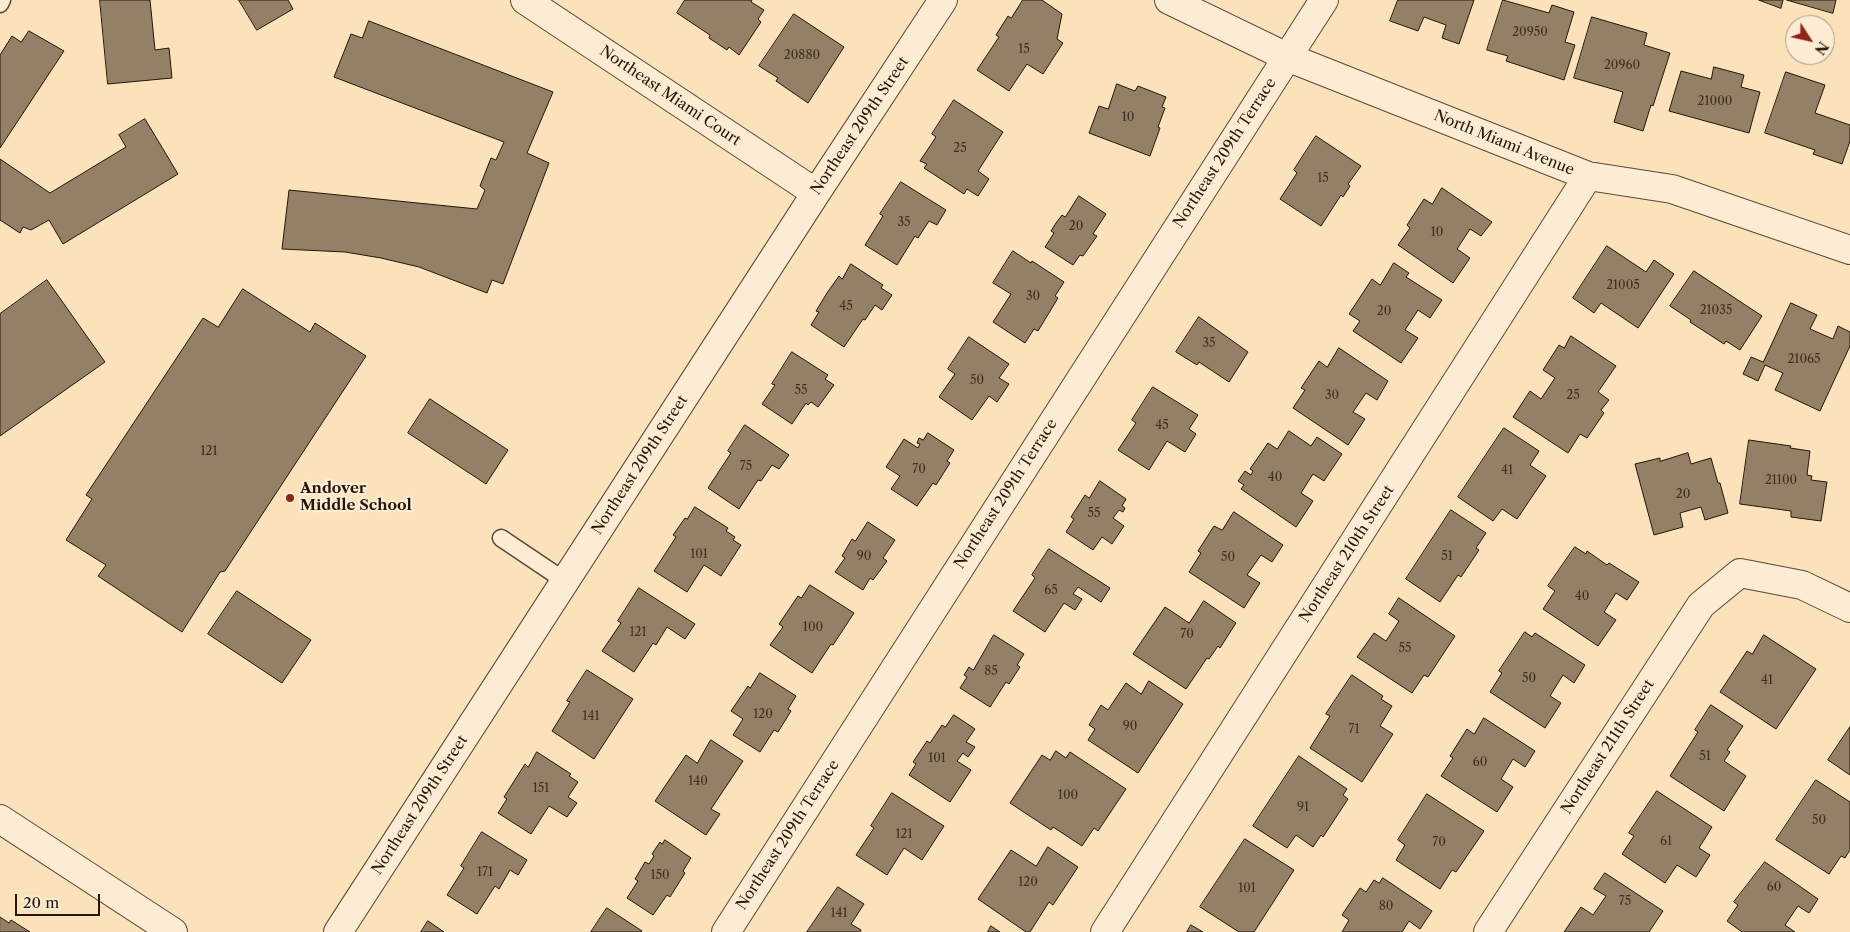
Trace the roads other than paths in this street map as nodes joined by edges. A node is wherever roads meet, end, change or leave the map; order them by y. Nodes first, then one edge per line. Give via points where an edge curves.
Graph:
1 (2, 0) edge
2 (525, 0) edge
3 (943, 0) edge
4 (1169, 0) edge
5 (1324, 0) edge
6 (0, 4) edge
7 (1287, 57) junction
8 (1588, 176) junction
9 (816, 193) junction
10 (1850, 250) edge
11 (501, 538) dead end
12 (565, 580) junction
13 (1850, 608) edge
14 (0, 819) edge
15 (173, 932) edge
16 (338, 932) edge
17 (726, 932) edge
18 (1105, 932) edge
19 (1488, 932) edge

1 - 6 lane
2 - 9 street, Northeast Miami Court
3 - 9 street, Northeast 209th Street
4 - 7 street, North Miami Avenue
5 - 7 street, Northeast 209th Terrace
7 - 8 street, North Miami Avenue
7 - 17 street, Northeast 209th Terrace
8 - 10 street, North Miami Avenue via 1672,189
8 - 18 street, Northeast 210th Street
9 - 12 street, Northeast 209th Street
11 - 12 lane
12 - 16 street, Northeast 209th Street
13 - 19 street, Northeast 211th Street via 1802,585 1740,573 1701,605
14 - 15 street

